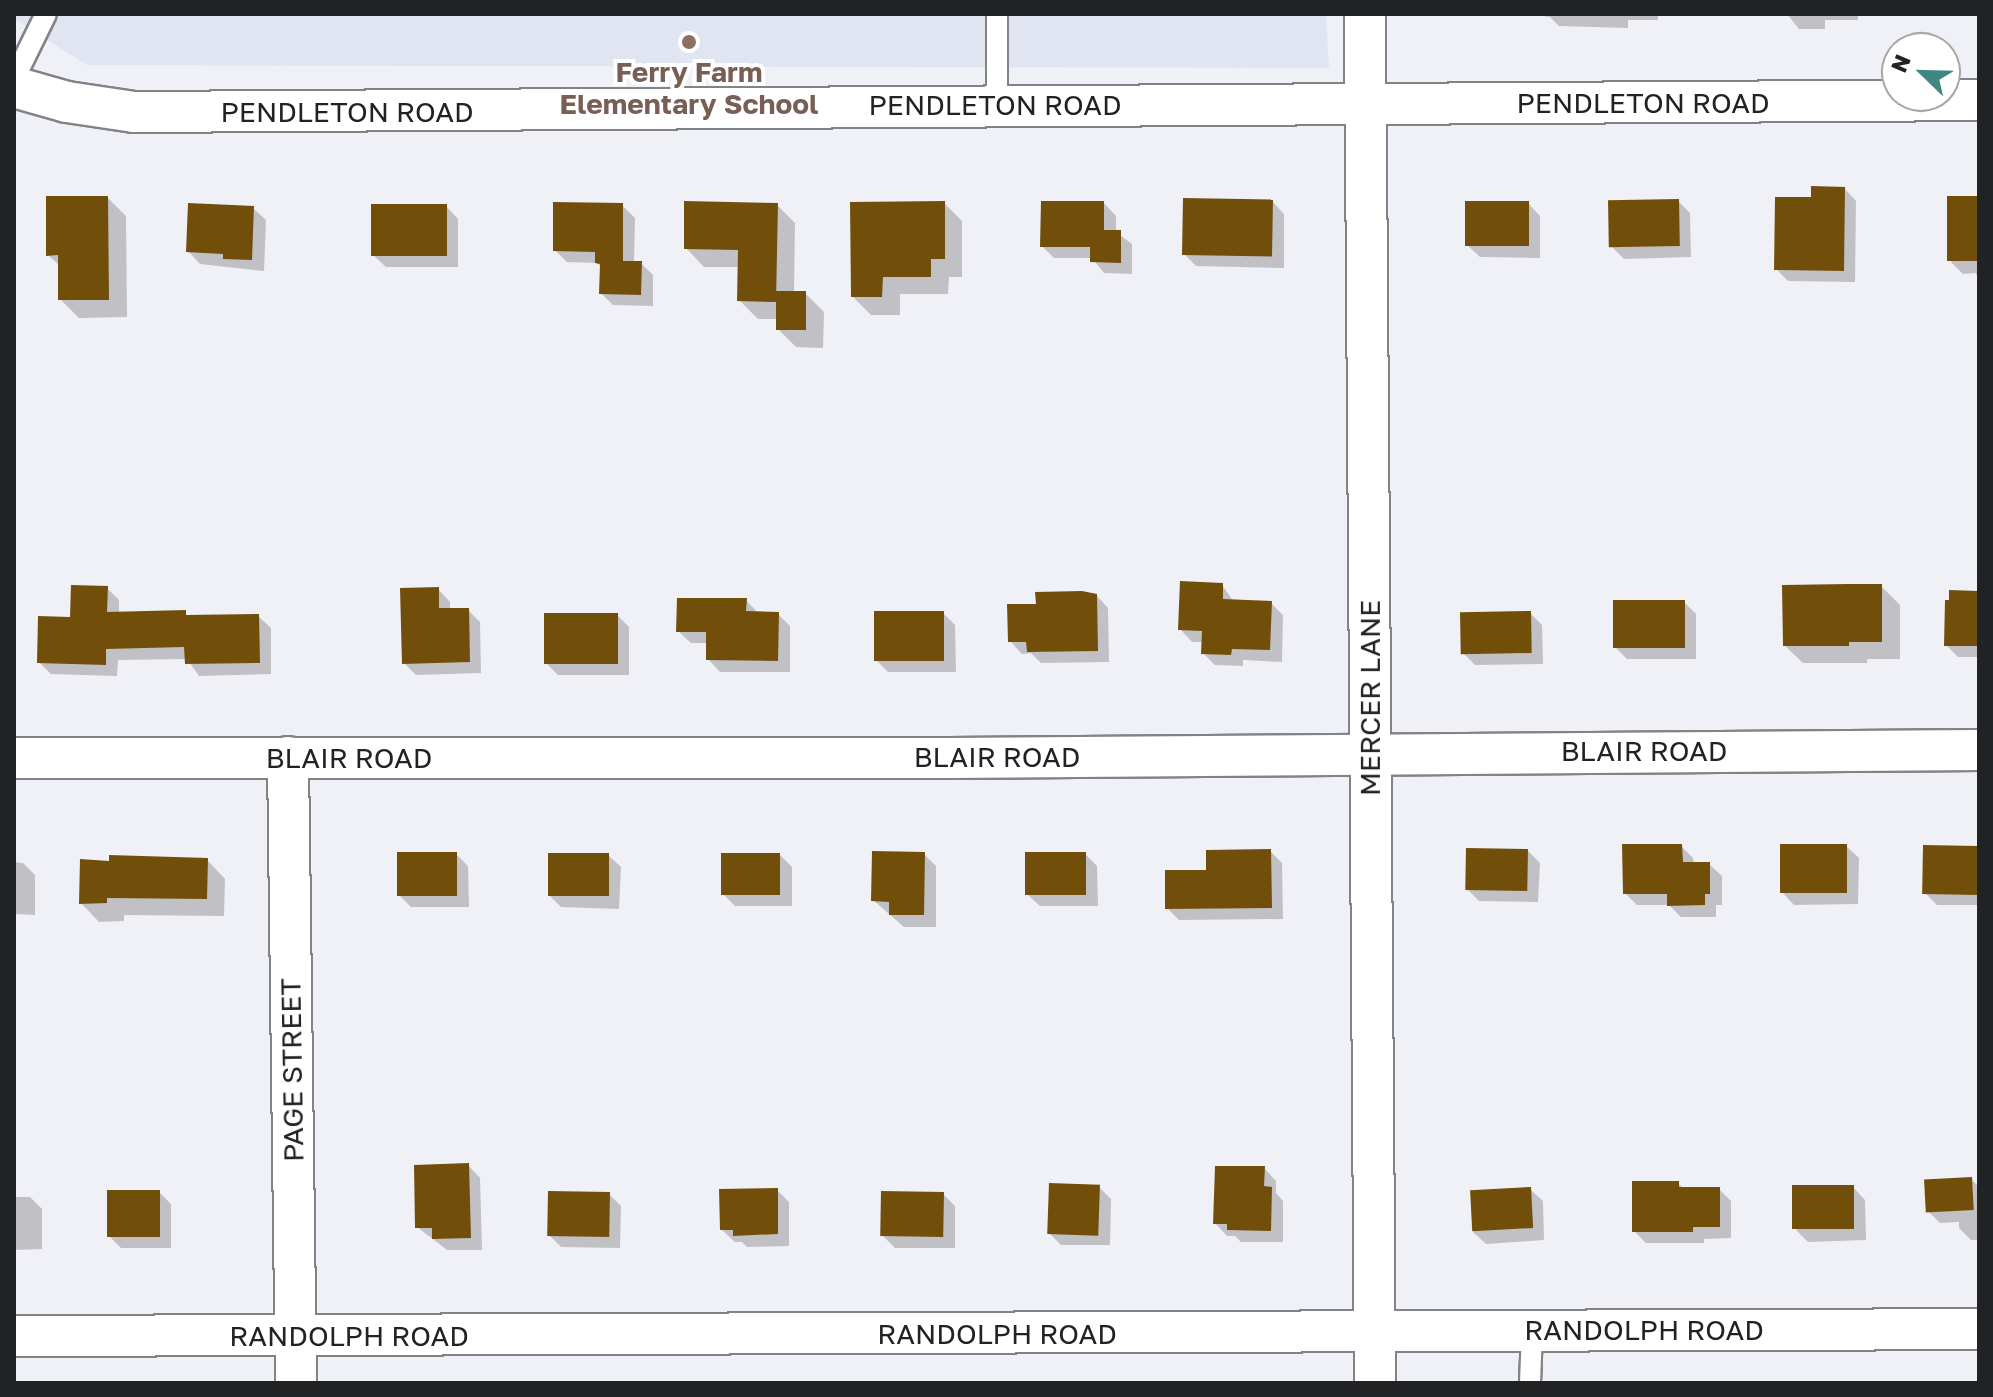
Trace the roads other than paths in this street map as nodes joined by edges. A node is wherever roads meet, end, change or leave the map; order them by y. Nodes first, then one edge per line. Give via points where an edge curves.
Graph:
1 (46, 14) edge
2 (997, 14) edge
3 (1365, 14) edge
4 (14, 79) edge
5 (14, 87) edge
6 (1979, 100) edge
7 (1366, 104) junction
8 (997, 105) junction
9 (1979, 750) edge
10 (1371, 753) junction
11 (288, 757) junction
12 (14, 758) edge
13 (1979, 1329) edge
14 (1375, 1331) junction
15 (1532, 1331) junction
16 (14, 1336) edge
17 (296, 1336) junction
18 (296, 1383) edge
19 (1375, 1383) edge
20 (1530, 1383) edge

1 - 4 lane
2 - 8 lane
3 - 7 street, MERCER LANE
5 - 8 street, PENDLETON ROAD via 134,112
6 - 7 street, PENDLETON ROAD
7 - 8 street, PENDLETON ROAD
7 - 10 street, MERCER LANE
9 - 10 street, BLAIR ROAD
10 - 11 street, BLAIR ROAD
10 - 14 street, MERCER LANE
11 - 12 street, BLAIR ROAD
11 - 17 street, PAGE STREET
13 - 15 street, RANDOLPH ROAD
14 - 15 street, RANDOLPH ROAD
14 - 17 street, RANDOLPH ROAD
14 - 19 street, MERCER LANE
15 - 20 lane
16 - 17 street, RANDOLPH ROAD
17 - 18 street, PAGE STREET

